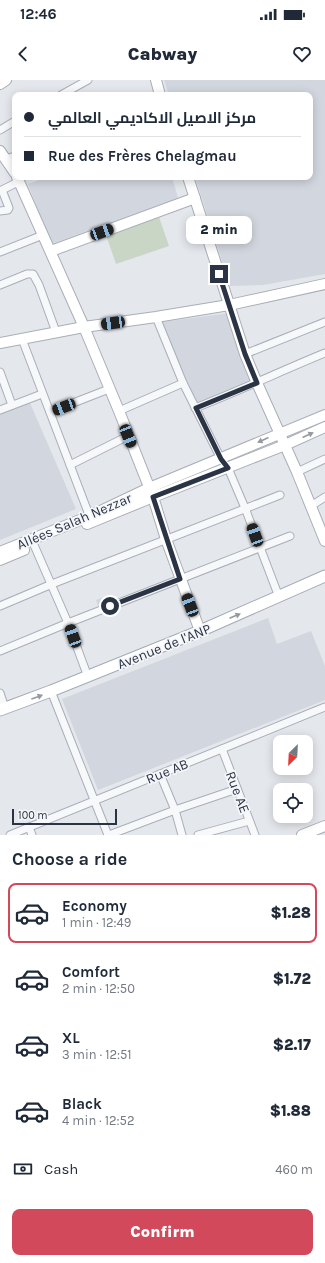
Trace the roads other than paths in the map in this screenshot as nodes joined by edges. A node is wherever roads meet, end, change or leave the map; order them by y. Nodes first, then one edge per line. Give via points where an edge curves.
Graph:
1 (6, 80) edge
2 (88, 80) edge
3 (156, 80) edge
4 (0, 84) edge
5 (66, 92) edge
6 (159, 92) edge
7 (12, 123) edge
8 (0, 130) edge
9 (7, 155) edge
10 (12, 166) edge
11 (14, 180) edge
12 (18, 180) edge
13 (189, 180) edge
14 (195, 198) junction
15 (0, 211) edge
16 (44, 235) junction
17 (51, 251) junction
18 (0, 252) edge
19 (325, 284) edge
20 (0, 285) edge
21 (229, 304) junction
22 (156, 317) junction
23 (325, 322) edge
24 (84, 327) junction
25 (56, 332) junction
26 (22, 339) junction
27 (0, 343) edge
28 (325, 353) edge
29 (245, 354) junction
30 (0, 372) edge
31 (183, 383) junction
32 (257, 383) junction
33 (109, 389) junction
34 (42, 394) junction
35 (12, 405) junction
36 (196, 408) junction
37 (0, 410) edge
38 (119, 411) junction
39 (50, 412) junction
40 (325, 415) edge
41 (325, 427) edge
42 (280, 433) junction
43 (128, 436) junction
44 (285, 445) junction
45 (221, 459) junction
46 (325, 459) edge
47 (70, 465) junction
48 (228, 468) junction
49 (297, 472) junction
50 (151, 493) junction
51 (280, 495) dead end
52 (325, 496) edge
53 (311, 506) junction
54 (245, 508) junction
55 (91, 519) junction
56 (290, 536) dead end
57 (166, 539) junction
58 (325, 541) edge
59 (34, 545) junction
60 (260, 548) junction
61 (0, 552) edge
62 (0, 560) edge
63 (325, 576) edge
64 (180, 579) junction
65 (52, 584) junction
66 (279, 597) junction
67 (0, 606) edge
68 (68, 623) junction
69 (200, 632) junction
70 (0, 651) edge
71 (88, 677) junction
72 (51, 691) junction
73 (0, 693) edge
74 (325, 707) edge
75 (3, 709) edge
76 (222, 749) junction
77 (160, 774) junction
78 (237, 788) junction
79 (93, 801) junction
80 (175, 810) junction
81 (249, 821) junction
82 (325, 826) edge
83 (29, 827) junction
84 (10, 835) edge
85 (32, 835) edge
86 (108, 835) edge
87 (182, 835) edge
88 (198, 835) edge
89 (254, 835) edge
90 (302, 835) edge

1 - 4 street
2 - 5 street
3 - 6 street
7 - 8 street
9 - 10 street
11 - 15 street via 2,190 9,208
12 - 16 street
13 - 14 street
14 - 17 street
14 - 21 street
16 - 17 street
16 - 18 street
17 - 24 street
19 - 21 street
20 - 25 street via 33,274
21 - 22 street
21 - 29 street
22 - 24 street
22 - 31 street
23 - 29 street
24 - 25 street
24 - 33 street
25 - 26 street
26 - 27 street
26 - 34 street
28 - 32 street
29 - 32 street
30 - 35 street
31 - 36 street
31 - 38 street
32 - 36 street
32 - 42 street
33 - 38 street
33 - 39 street
34 - 35 street
34 - 39 street
35 - 37 street
36 - 45 street
38 - 43 street
39 - 47 street
40 - 42 street, Allées Salah Nezzar
44 -> 41 street
42 - 44 street
42 -> 45 street, Allées Salah Nezzar
43 - 47 street
43 - 50 street
44 - 48 street
44 - 49 street
45 - 48 street
45 - 50 street, Allées Salah Nezzar
46 - 49 street
47 - 55 street
48 - 50 street
48 - 54 street
49 - 53 street
50 - 55 street, Allées Salah Nezzar
50 - 57 street
51 - 54 street
52 - 53 street
53 - 58 street
54 - 57 street
54 - 60 street
55 - 59 street
55 - 61 street, Allées Salah Nezzar
56 - 60 street
57 - 64 street
57 - 65 street
59 - 62 street
59 - 65 street
60 - 64 street
60 - 66 street
63 - 66 main road, Avenue de l'ANP
64 - 68 street
64 - 69 street
65 - 67 street
65 - 68 street
69 -> 66 main road, Avenue de l'ANP
68 - 70 street
68 - 71 street
69 - 71 main road, Avenue de l'ANP
71 - 72 main road, Avenue de l'ANP
75 -> 72 main road, Avenue de l'ANP
72 - 79 street
73 - 75 street
74 - 76 street, Rue AB
76 - 77 street, Rue AB
76 - 78 street, Rue AE
77 - 79 street, Rue AB
77 - 80 street
78 - 80 street
78 - 81 street, Rue AE
79 - 83 street, Rue AB
79 - 86 street
80 - 86 street
80 - 87 street
81 - 88 street
81 - 89 street, Rue AE
82 - 90 street
83 - 84 street, Rue AB
83 - 85 street

